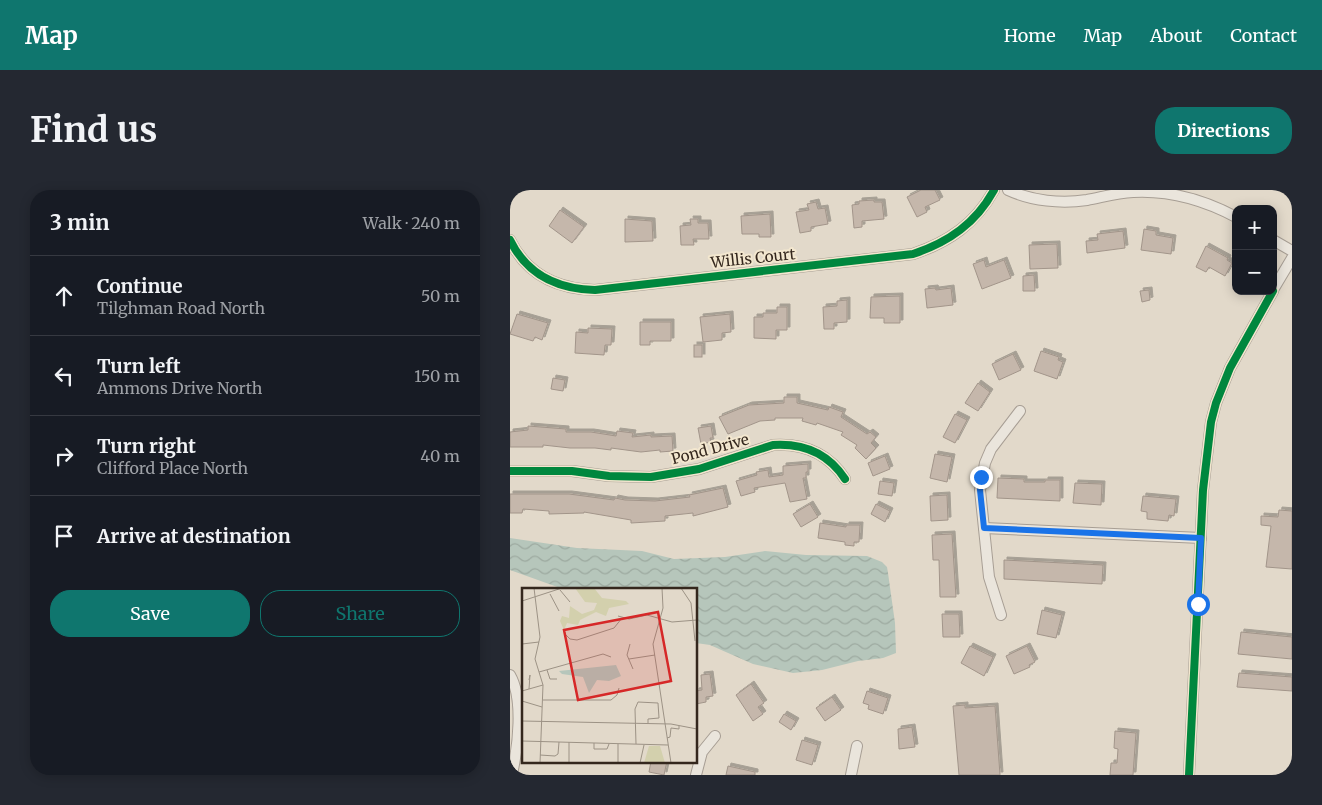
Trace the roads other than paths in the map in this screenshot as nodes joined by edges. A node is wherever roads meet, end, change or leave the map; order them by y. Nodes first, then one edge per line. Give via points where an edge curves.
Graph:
1 (994, 190) edge
2 (1008, 190) edge
3 (1194, 194) edge
4 (1232, 216) edge
5 (510, 240) edge
6 (1277, 242) edge
7 (1292, 251) edge
8 (1292, 258) edge
9 (1277, 284) edge
10 (1271, 295) edge
11 (1020, 412) dead end
12 (510, 471) edge
13 (845, 479) dead end
14 (984, 528) junction
15 (1201, 538) junction
16 (1001, 615) dead end
17 (510, 675) edge
18 (715, 736) dead end
19 (857, 746) dead end
20 (513, 774) edge
21 (696, 775) edge
22 (851, 775) edge
23 (1188, 775) edge

1 - 5 street, Willis Court via 986,205 962,230 931,248 913,254 595,290 564,287 550,281 527,264
2 - 3 street via 1050,201 1086,200 1134,192
3 - 4 street
6 - 7 street
8 - 9 street
10 - 15 street via 1230,368 1216,403 1207,449
11 - 14 street via 995,442 985,463 980,490
12 - 13 street, Pond Drive via 564,470 650,477 699,469 773,445 786,444 819,453 835,464
14 - 15 street
14 - 16 street via 988,577
15 - 23 street
17 - 20 street via 515,688 518,730
18 - 21 street via 702,752
19 - 22 street

